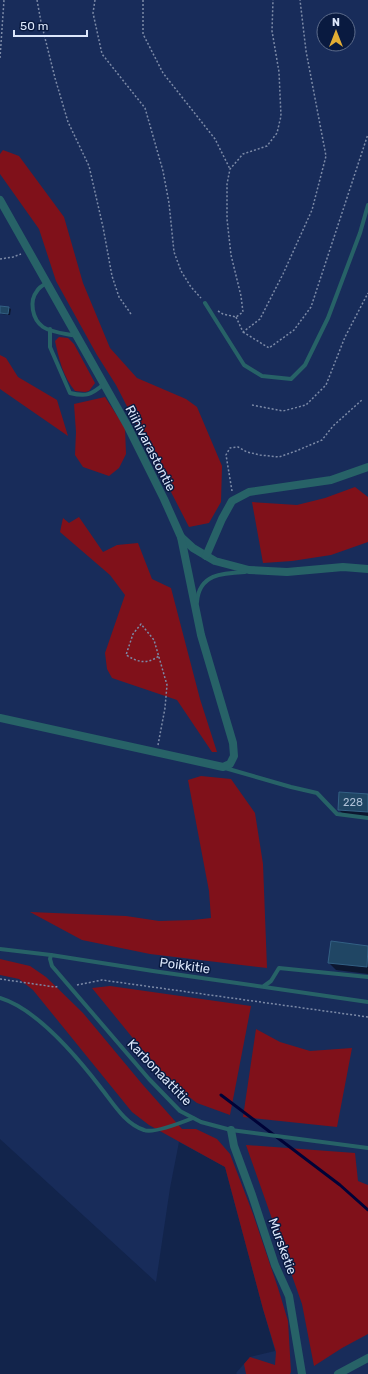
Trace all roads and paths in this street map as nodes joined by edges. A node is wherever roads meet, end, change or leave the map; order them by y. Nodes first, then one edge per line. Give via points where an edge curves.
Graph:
1 (4, 0) edge
2 (37, 0) edge
3 (95, 0) edge
4 (142, 0) edge
5 (273, 0) edge
6 (300, 0) edge
7 (0, 58) edge
8 (368, 134) edge
9 (230, 169) junction
10 (0, 200) edge
11 (368, 205) edge
12 (28, 251) junction
13 (0, 259) edge
14 (46, 283) junction
15 (368, 294) edge
16 (205, 303) junction
17 (131, 314) dead end
18 (236, 317) junction
19 (50, 329) junction
20 (243, 332) junction
21 (77, 336) junction
22 (104, 384) junction
23 (363, 399) dead end
24 (252, 405) dead end
25 (368, 467) edge
26 (232, 501) junction
27 (181, 537) junction
28 (206, 556) junction
29 (368, 569) edge
30 (264, 571) junction
31 (196, 612) junction
32 (159, 656) junction
33 (0, 718) edge
34 (156, 752) junction
35 (222, 767) junction
36 (368, 818) edge
37 (0, 950) edge
38 (51, 955) junction
39 (368, 977) edge
40 (0, 979) edge
41 (70, 986) junction
42 (264, 986) junction
43 (0, 998) edge
44 (368, 1002) edge
45 (368, 1017) edge
46 (194, 1118) junction
47 (231, 1130) junction
48 (368, 1148) edge
49 (368, 1358) edge
50 (302, 1374) edge
51 (338, 1374) edge

1 - 7 path
2 - 17 path via 54,78 68,122 89,166 112,276 119,297
3 - 16 path via 93,12 102,54 146,108 170,203 174,252 191,288
4 - 9 path via 143,34 163,74 215,139
5 - 9 path via 272,31 280,72 281,116 278,133 267,146 242,154
6 - 20 path via 306,52 326,156 312,210 283,274 260,319
8 - 20 path via 311,307 294,330 269,348
9 - 18 path via 227,184 227,219 231,255 243,312
10 - 12 street, Riihivarastontie
11 - 16 lane via 351,260 328,318 305,365 291,380 262,376 244,365
12 - 13 path
12 - 14 street, Riihivarastontie
14 - 19 lane via 38,289 33,298 33,311 43,327
14 - 21 street, Riihivarastontie
15 - 24 path via 345,337 326,385 306,405 283,411
16 - 18 path via 224,314
18 - 20 path
19 - 21 lane
19 - 22 lane via 50,348 70,393 87,395
21 - 22 street, Riihivarastontie
22 - 27 street, Riihivarastontie via 128,425
23 - 26 path via 333,426 322,440 296,451 279,457 247,452 238,447 230,448 226,454
25 - 26 street via 331,480 249,492
26 - 28 street
27 - 28 street, Riihivarastontie
27 - 31 street
28 - 30 street, Riihivarastontie via 249,570
29 - 30 street, Riihivarastontie via 343,567 287,572
30 - 31 lane via 214,576 202,584 197,597
31 - 35 street via 233,743 234,756 230,764
32 - 32 path via 154,640 141,624 133,634 126,655 137,662 151,662
32 - 34 path via 167,685
33 - 34 street
34 - 35 street
35 - 36 lane via 317,793 337,814
37 - 38 lane, Poikkitie
38 - 41 lane, Karbonaattitie via 52,966
38 - 42 lane, Poikkitie
39 - 42 lane via 280,968
40 - 41 path via 54,987
41 - 45 path via 102,980
41 - 46 lane, Karbonaattitie via 149,1079 180,1110
42 - 44 lane, Poikkitie
43 - 46 lane via 9,1001 37,1020 62,1042 127,1121 145,1131
46 - 47 lane, Karbonaattitie
47 - 48 lane, Karbonaattitie
47 - 50 street, Mursketie via 234,1146 275,1266 289,1296
49 - 51 street

